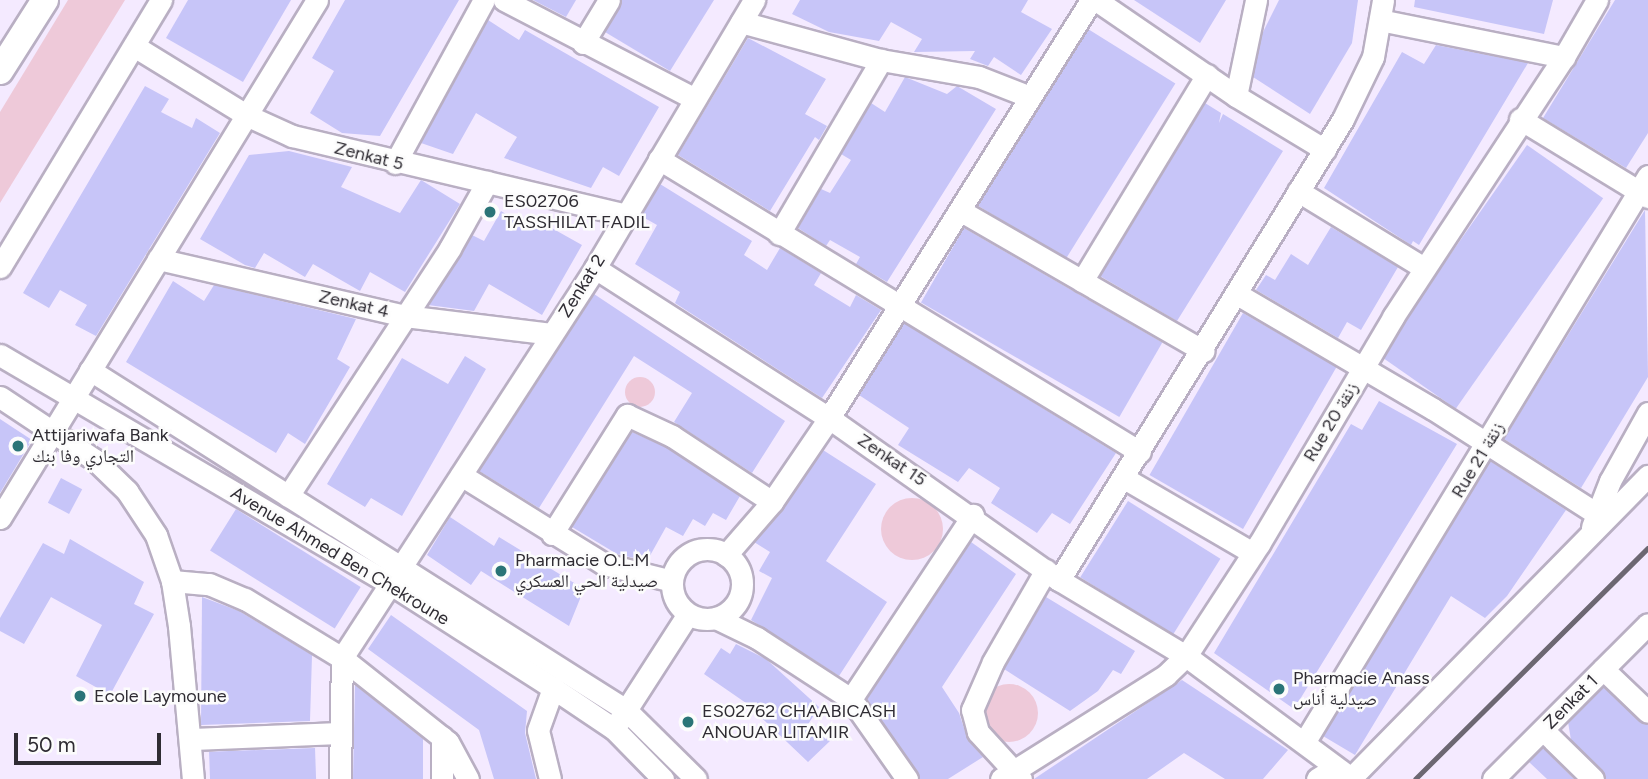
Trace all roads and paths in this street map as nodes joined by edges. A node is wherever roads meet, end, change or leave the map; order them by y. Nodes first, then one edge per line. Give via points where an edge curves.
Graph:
1 (45, 0) edge
2 (162, 0) edge
3 (317, 0) edge
4 (484, 0) edge
5 (504, 0) edge
6 (609, 0) edge
7 (754, 0) edge
8 (1093, 0) edge
9 (1256, 0) edge
10 (1597, 0) edge
11 (1381, 10) edge
12 (741, 22) junction
13 (583, 43) junction
14 (134, 46) junction
15 (1564, 57) junction
16 (881, 61) junction
17 (0, 71) edge
18 (1207, 75) junction
19 (1236, 96) junction
20 (1030, 97) junction
21 (695, 99) junction
22 (246, 115) junction
23 (1520, 119) junction
24 (1325, 150) junction
25 (659, 159) junction
26 (394, 163) junction
27 (487, 182) junction
28 (1645, 188) edge
29 (1298, 191) junction
30 (961, 211) junction
31 (625, 215) junction
32 (779, 234) junction
33 (158, 259) junction
34 (0, 267) edge
35 (594, 268) junction
36 (1424, 268) junction
37 (1082, 281) junction
38 (1237, 294) junction
39 (900, 309) junction
40 (405, 316) junction
41 (551, 334) junction
42 (1203, 351) junction
43 (0, 355) edge
44 (1363, 367) junction
45 (90, 370) junction
46 (74, 396) junction
47 (0, 397) edge
48 (1648, 413) edge
49 (829, 418) junction
50 (54, 430) junction
51 (1488, 444) junction
52 (1140, 452) junction
53 (461, 475) junction
54 (1648, 476) edge
55 (1124, 478) junction
56 (288, 496) junction
57 (772, 502) junction
58 (1597, 514) junction
59 (973, 515) junction
60 (0, 518) edge
61 (552, 534) junction
62 (1588, 540) junction
63 (1253, 553) junction
64 (726, 555) junction
65 (1053, 575) junction
66 (397, 576) junction
67 (172, 581) junction
68 (672, 581) junction
69 (688, 614) junction
70 (716, 618) junction
71 (1648, 624) edge
72 (1186, 656) junction
73 (342, 658) junction
74 (1603, 669) junction
75 (553, 688) junction
76 (851, 699) junction
77 (626, 710) junction
78 (1648, 712) edge
79 (614, 729) junction
80 (1543, 730) junction
81 (341, 733) junction
82 (442, 737) junction
83 (191, 739) junction
84 (1305, 741) junction
85 (1346, 774) edge
86 (1012, 776) edge
87 (193, 779) edge
88 (340, 779) edge
89 (442, 779) edge
90 (468, 779) edge
91 (550, 779) edge
92 (663, 779) edge
93 (696, 779) edge
94 (907, 779) edge
95 (1317, 779) edge
96 (1493, 779) edge
97 (1594, 779) edge

1 - 17 main road
2 - 14 street
3 - 22 street
4 - 26 street
5 - 13 street
6 - 13 street
7 - 12 street, Zenkat 2
8 - 18 street
8 - 20 street
9 - 19 street
10 - 15 street, Rue 20 زنقة
11 - 15 street
11 - 24 street via 1364,79
12 - 16 street
12 - 21 street, Zenkat 2
13 - 21 street
14 - 22 street, Zenkat 5
14 - 34 street
15 - 23 street, Rue 20 زنقة
16 - 20 street via 979,78
16 - 32 street
18 - 19 street
18 - 37 street
19 - 24 street
20 - 30 street
21 - 25 street, Zenkat 2
22 - 26 street, Zenkat 5 via 292,136
22 - 33 street
23 - 28 street
23 - 36 street, Rue 20 زنقة
24 - 29 street
25 - 31 street, Zenkat 2
25 - 32 street
26 - 27 street, Zenkat 5
27 - 31 street, Zenkat 5
27 - 40 street
28 - 51 street, Rue 21 زنقة
29 - 36 street
29 - 38 street
30 - 37 street
30 - 39 street
31 - 35 street, Zenkat 2
32 - 39 street
33 - 40 street, Zenkat 4
33 - 45 street
35 - 41 street, Zenkat 2
35 - 49 street, Zenkat 15
36 - 44 street, Rue 20 زنقة
37 - 42 street
38 - 42 street
38 - 44 street
39 - 49 street
39 - 52 street
40 - 41 street, Zenkat 4
40 - 56 street
41 - 53 street, Zenkat 2
42 - 52 street
43 - 46 street, Avenue Ahmed Ben Chekroune
44 - 51 street
44 - 63 street, Rue 20 زنقة
45 - 46 street
45 - 56 street, Avenue Ahmed Ben Chekroune
46 - 50 street
46 - 66 street, Avenue Ahmed Ben Chekroune
47 - 50 street
48 - 58 street
49 - 57 street
49 - 59 street, Zenkat 15
50 - 60 street
50 - 67 street via 127,491 156,535
51 - 58 street
51 - 84 street, Rue 21 زنقة
52 - 55 street
53 - 61 street
53 - 66 street, Zenkat 2
54 - 62 street
55 - 63 street
55 - 65 street
56 - 66 street, Avenue Ahmed Ben Chekroune
57 - 61 street via 673,436 627,415
57 - 64 street
58 - 62 street
59 - 65 street, Zenkat 15
59 - 76 street
61 - 68 street via 604,564
62 - 85 street
63 - 72 street, Rue 20 زنقة
64 - 68 street via 709,549 692,553 678,564
64 - 70 street via 739,570 741,590 733,608
65 - 72 street, Zenkat 15
65 - 86 street via 993,662 972,710 978,732
66 - 73 street, Zenkat 2
66 - 75 street, Avenue Ahmed Ben Chekroune
66 - 77 street, Avenue Ahmed Ben Chekroune
67 - 73 street via 209,584 245,599
67 - 83 street
68 - 69 street via 673,594
69 - 70 street
69 - 77 street
70 - 76 street via 757,638
71 - 74 street, Zenkat 1
72 - 84 street, Zenkat 15
72 - 86 street, Rue 20 زنقة via 1166,676
73 - 81 street
73 - 82 street
74 - 78 street
74 - 80 street, Zenkat 1
75 - 79 street, Avenue Ahmed Ben Chekroune
75 - 91 street via 538,730
76 - 94 street
77 - 79 street
77 - 93 street, Avenue Ahmed Ben Chekroune
79 - 92 street, Avenue Ahmed Ben Chekroune
80 - 96 street, Zenkat 1
80 - 97 street
81 - 83 street
81 - 88 street
82 - 89 street
82 - 90 street via 457,753
83 - 87 street
84 - 85 street, Zenkat 15
85 - 95 street

